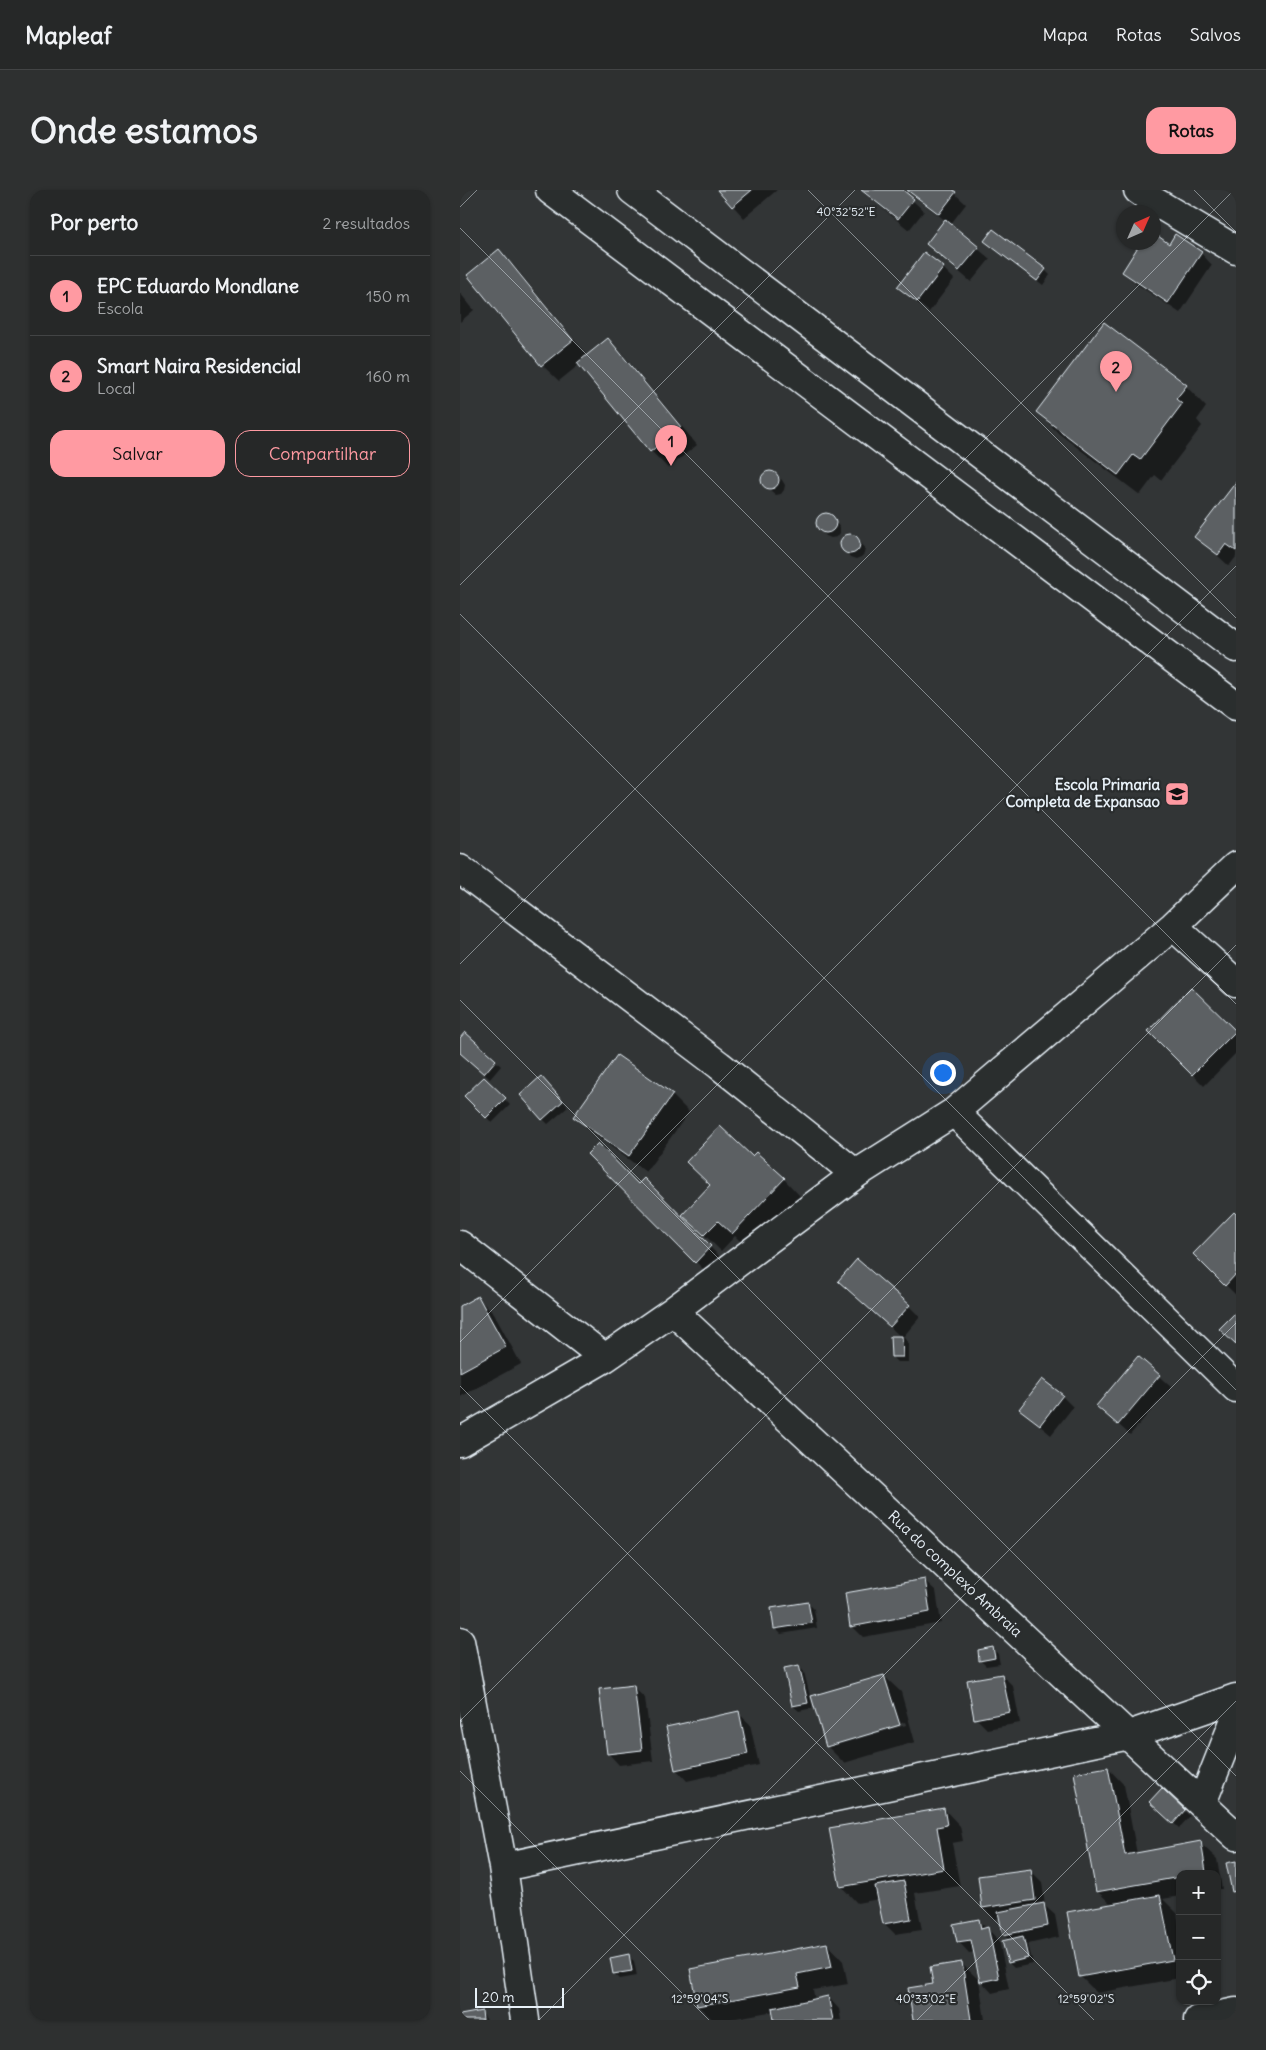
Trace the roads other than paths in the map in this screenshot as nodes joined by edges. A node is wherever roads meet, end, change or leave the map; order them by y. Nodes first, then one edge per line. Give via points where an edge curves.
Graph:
1 (550, 190) edge
2 (632, 190) edge
3 (1138, 190) edge
4 (1236, 250) edge
5 (1236, 648) edge
6 (1236, 706) edge
7 (1236, 866) edge
8 (460, 869) edge
9 (1173, 926) junction
10 (1236, 983) edge
11 (954, 1112) junction
12 (856, 1174) junction
13 (460, 1245) edge
14 (673, 1311) junction
15 (605, 1358) junction
16 (1236, 1388) edge
17 (460, 1442) edge
18 (460, 1641) edge
19 (1236, 1698) edge
20 (1236, 1717) edge
21 (1129, 1736) junction
22 (1202, 1803) junction
23 (1236, 1836) edge
24 (503, 1867) junction
25 (1236, 2012) edge
26 (525, 2020) edge
27 (1198, 2020) edge

1 - 6 street
2 - 5 street
3 - 4 street
7 - 9 street
8 - 12 street via 712,1059
9 - 10 street
9 - 11 street
11 - 12 street
11 - 16 street
12 - 14 street
13 - 15 street
14 - 15 street
14 - 21 street, Rua do complexo Ambraia
15 - 17 street
18 - 24 street
19 - 21 street
20 - 22 street
21 - 22 street, Rua do complexo Ambraia
21 - 24 street
22 - 23 street, Rua do complexo Ambraia
24 - 26 street
25 - 27 street

